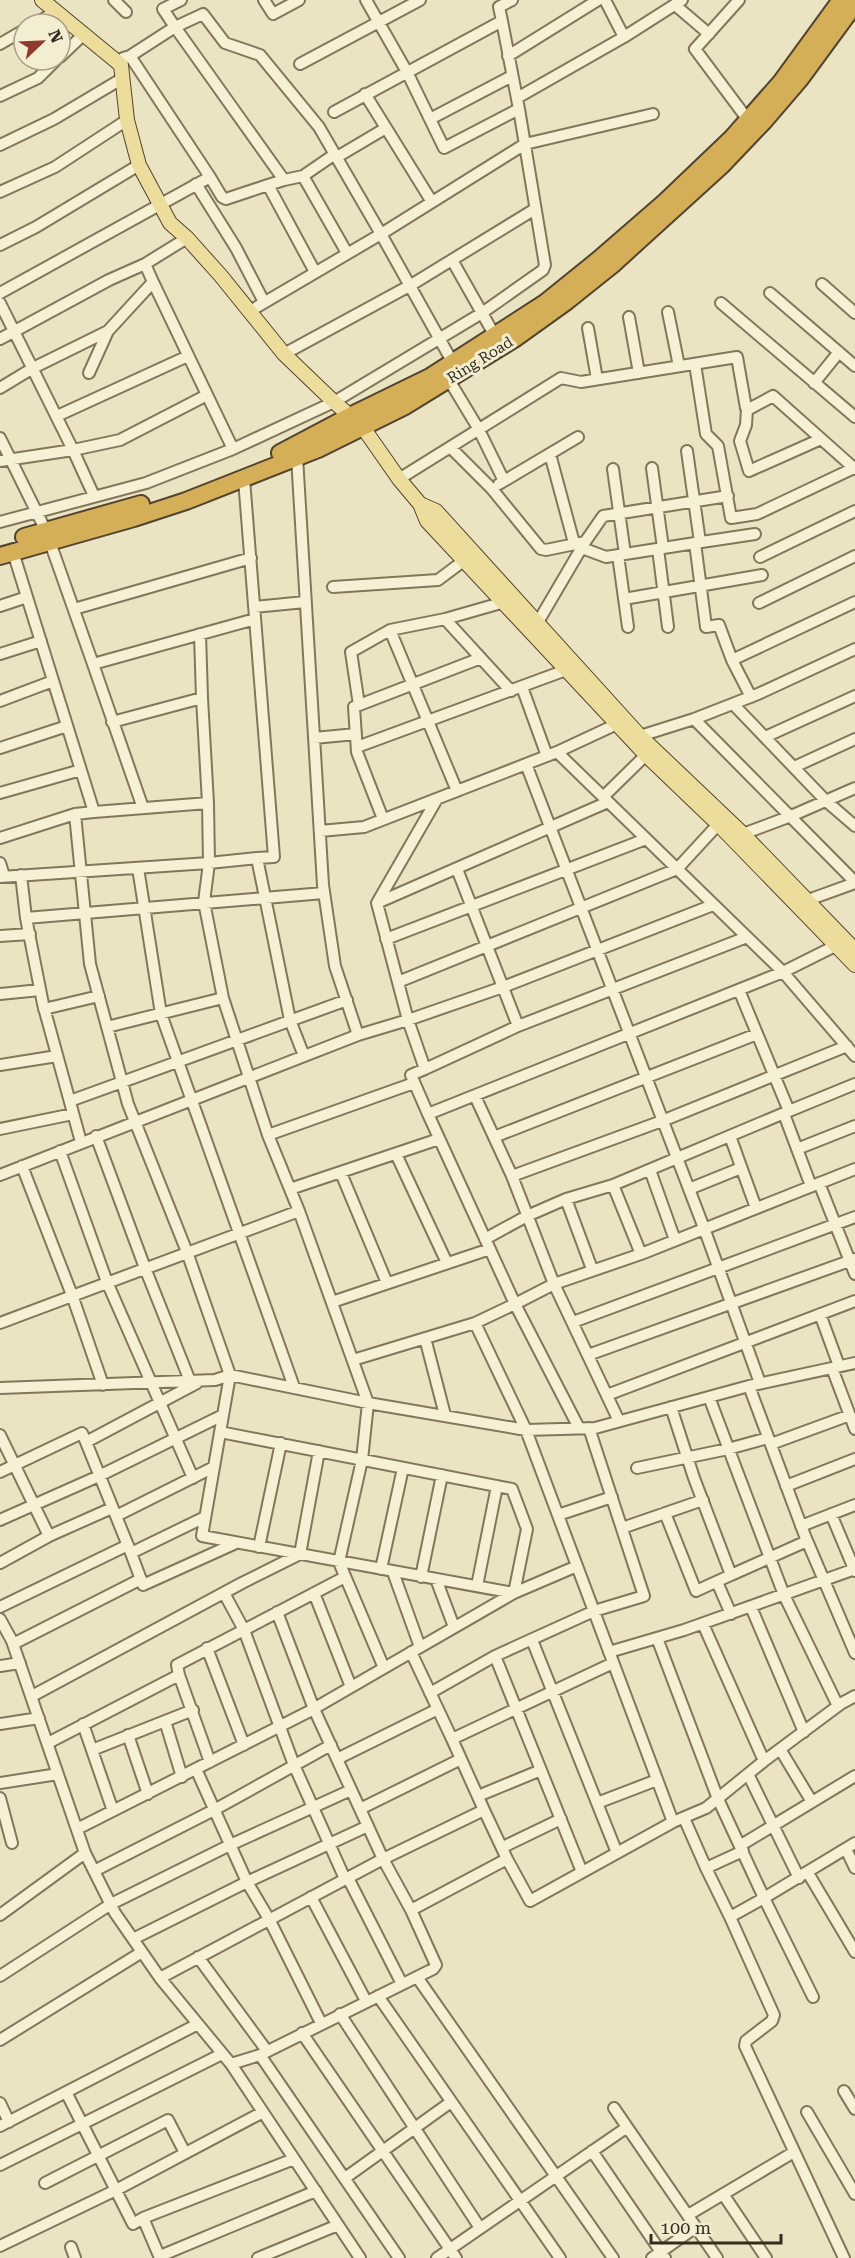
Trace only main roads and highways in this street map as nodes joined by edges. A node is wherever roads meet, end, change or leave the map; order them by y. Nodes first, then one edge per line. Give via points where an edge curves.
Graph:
1 (841, 0) edge
2 (855, 4) edge
3 (52, 5) edge
4 (356, 421) junction
5 (48, 537) junction
6 (4, 551) edge
7 (470, 556) junction
8 (649, 752) junction
9 (721, 820) junction
10 (847, 945) edge
11 (855, 965) edge

1 - 4 highway, Ring Road via 782,81 732,138 614,247 545,303
2 - 4 highway, Ring Road via 764,121 722,165 612,265 514,339 449,380 405,406
3 - 4 main road via 121,65 139,165 170,223 284,354
4 - 5 highway, Ring Road via 228,475
4 - 5 highway, Ring Road via 297,457 244,479 134,518
4 - 7 main road via 420,504 436,511
5 - 6 highway, Ring Road
7 - 8 main road via 517,599 640,736
7 - 8 main road via 503,603 617,724
8 - 9 main road
9 - 10 main road
9 - 10 main road via 743,834
10 - 11 main road

